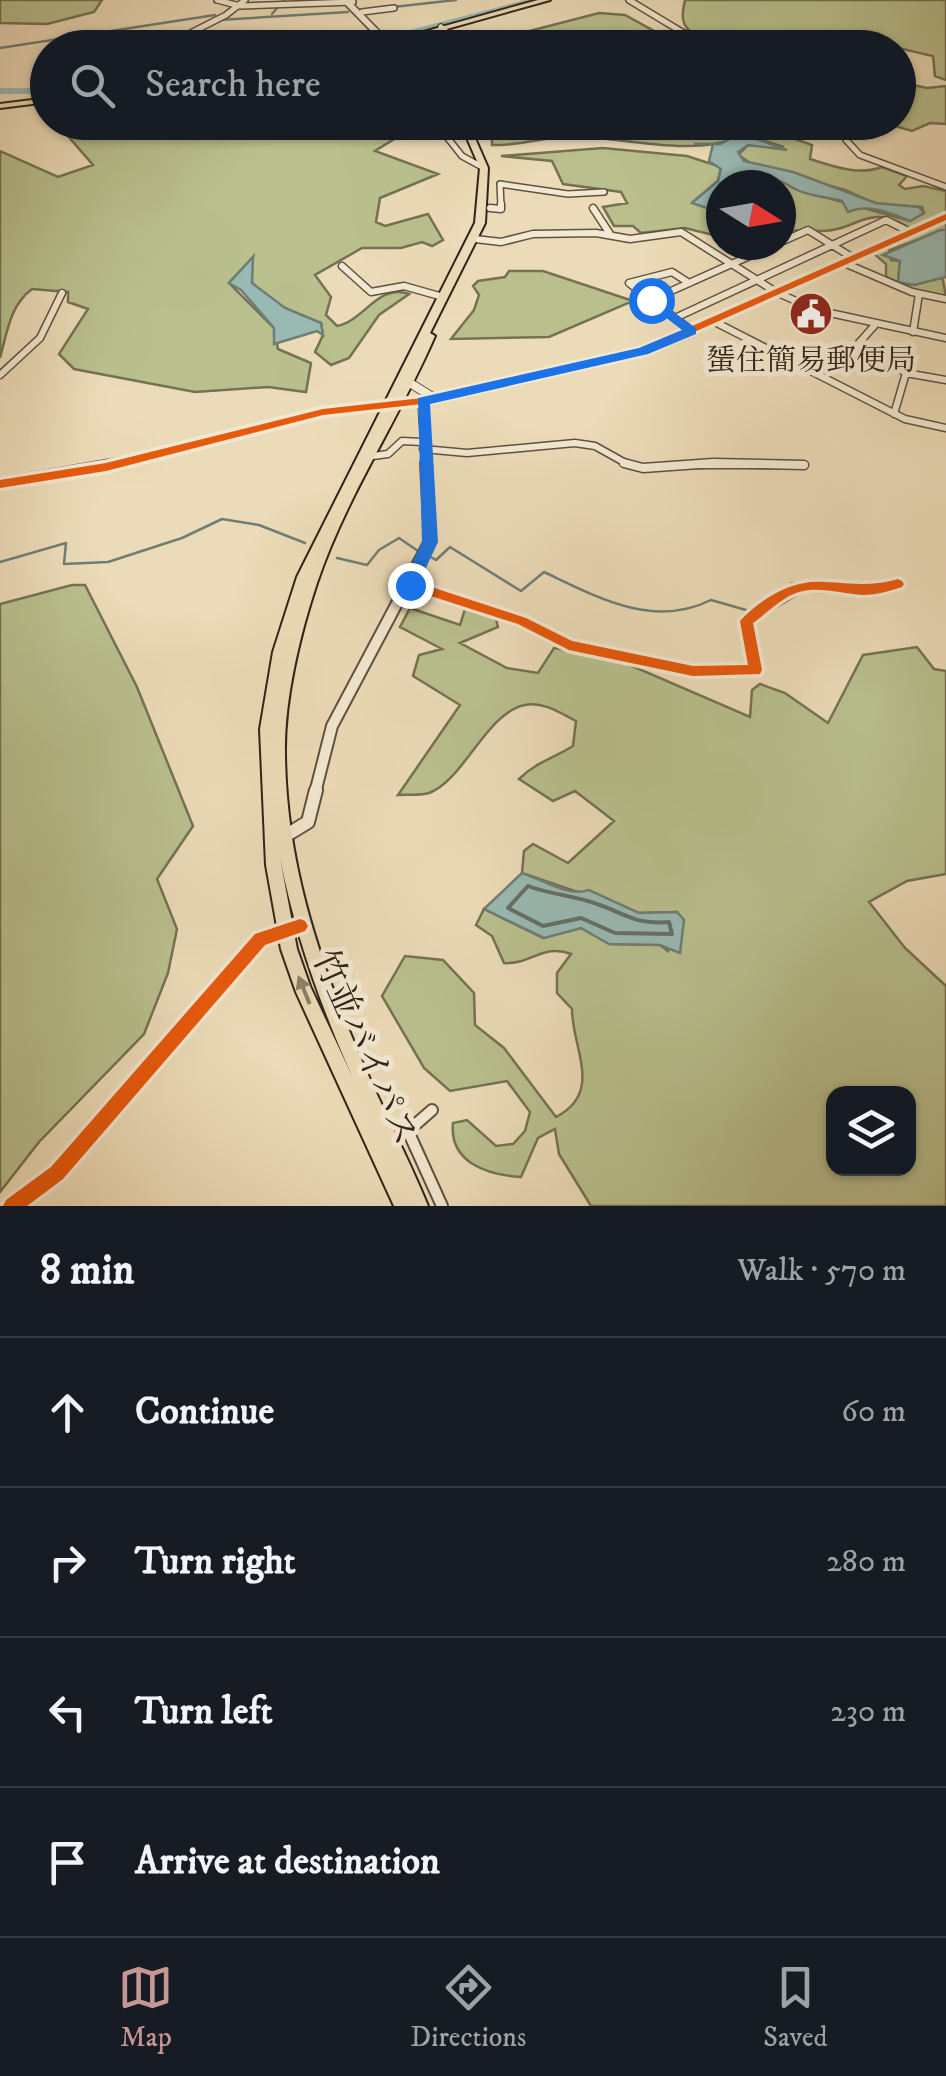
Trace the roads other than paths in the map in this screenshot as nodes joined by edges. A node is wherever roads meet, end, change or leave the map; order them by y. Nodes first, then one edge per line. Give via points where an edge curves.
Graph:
1 (217, 0) edge
2 (245, 0) edge
3 (546, 0) edge
4 (629, 0) edge
5 (349, 1) edge
6 (240, 6) junction
7 (394, 8) dead end
8 (362, 12) junction
9 (441, 27) junction
10 (195, 30) edge
11 (377, 30) edge
12 (378, 30) edge
13 (431, 30) edge
14 (444, 30) edge
15 (679, 30) edge
16 (30, 100) edge
17 (0, 104) edge
18 (449, 140) edge
19 (474, 140) edge
20 (478, 140) edge
21 (846, 140) edge
22 (484, 168) junction
23 (946, 187) edge
24 (604, 192) dead end
25 (490, 208) junction
26 (593, 208) dead end
27 (946, 218) edge
28 (908, 231) junction
29 (610, 234) junction
30 (796, 236) edge
31 (478, 239) junction
32 (833, 245) junction
33 (850, 256) junction
34 (740, 260) edge
35 (840, 261) junction
36 (731, 264) junction
37 (342, 266) dead end
38 (756, 280) junction
39 (689, 283) junction
40 (776, 292) junction
41 (62, 293) dead end
42 (920, 294) junction
43 (444, 297) junction
44 (946, 299) edge
45 (651, 300) junction
46 (675, 318) junction
47 (712, 321) junction
48 (874, 326) junction
49 (692, 331) junction
50 (913, 332) junction
51 (946, 338) edge
52 (906, 373) junction
53 (0, 375) edge
54 (946, 380) edge
55 (410, 383) junction
56 (436, 398) junction
57 (422, 401) junction
58 (393, 405) junction
59 (894, 414) junction
60 (946, 428) edge
61 (423, 446) junction
62 (374, 456) junction
63 (804, 465) dead end
64 (0, 484) edge
65 (898, 584) dead end
66 (410, 585) junction
67 (284, 836) junction
68 (292, 928) junction
69 (432, 1110) dead end
70 (12, 1206) edge
71 (403, 1206) edge
72 (419, 1206) edge
73 (442, 1206) edge

1 - 6 street
2 - 6 street
3 - 9 main road
4 - 15 street
5 - 6 street
5 - 8 street
5 - 11 street
6 - 10 street
7 - 8 street
8 - 12 street
9 - 13 main road
9 - 14 street
16 - 17 main road
18 - 22 street
19 - 22 main road, 竹並バイパス
20 - 25 main road, 竹並バイパス via 487,155
21 - 23 street via 860,156
22 - 31 main road, 竹並バイパス
24 - 25 street via 500,184 501,209
25 - 31 main road, 竹並バイパス
26 - 29 street
27 - 28 street
28 - 32 street via 886,220
28 - 33 street
29 - 31 street
29 - 36 street via 630,239 682,232
30 - 32 street via 808,230
31 - 43 main road, 竹並バイパス
31 - 55 main road, 竹並バイパス
32 - 33 street
32 - 38 street
33 - 35 street
34 - 36 street
35 - 40 street
35 - 42 street
36 - 38 street
36 - 39 street
37 - 43 street via 371,292 404,286
38 - 40 street
38 - 46 street
39 - 45 street
39 - 45 street via 672,272 629,283
40 - 47 street
40 - 48 street
41 - 53 street via 40,338
42 - 44 street
42 - 50 street
43 - 58 main road, 竹並バイパス
45 - 46 street
46 - 49 street
47 - 49 street
47 - 59 street
48 - 50 street
48 - 52 street via 858,344
49 - 56 street via 644,351
50 - 51 street
52 - 54 street
52 - 59 street
55 - 56 street
55 - 58 main road, 竹並バイパス
56 - 57 street
57 - 58 street
57 - 61 street
58 - 62 main road, 竹並バイパス
58 - 64 street via 323,412 106,467
58 - 68 main road, 竹並バイパス via 304,578 272,690 273,864
59 - 60 street
61 - 62 street via 402,441
61 - 63 street via 467,453 575,443 643,468
61 - 66 street via 430,542
62 - 67 main road, 竹並バイパス via 312,578 294,634 278,728
65 - 66 street via 872,594 790,591 746,621 755,670 709,671 568,645 522,621
66 - 67 street via 332,726 308,822
67 - 68 main road, 竹並バイパス
68 - 70 street via 260,939 57,1173
71 -> 68 main road, 竹並バイパス via 302,987
68 - 72 main road, 竹並バイパス
69 - 73 street via 408,1131

